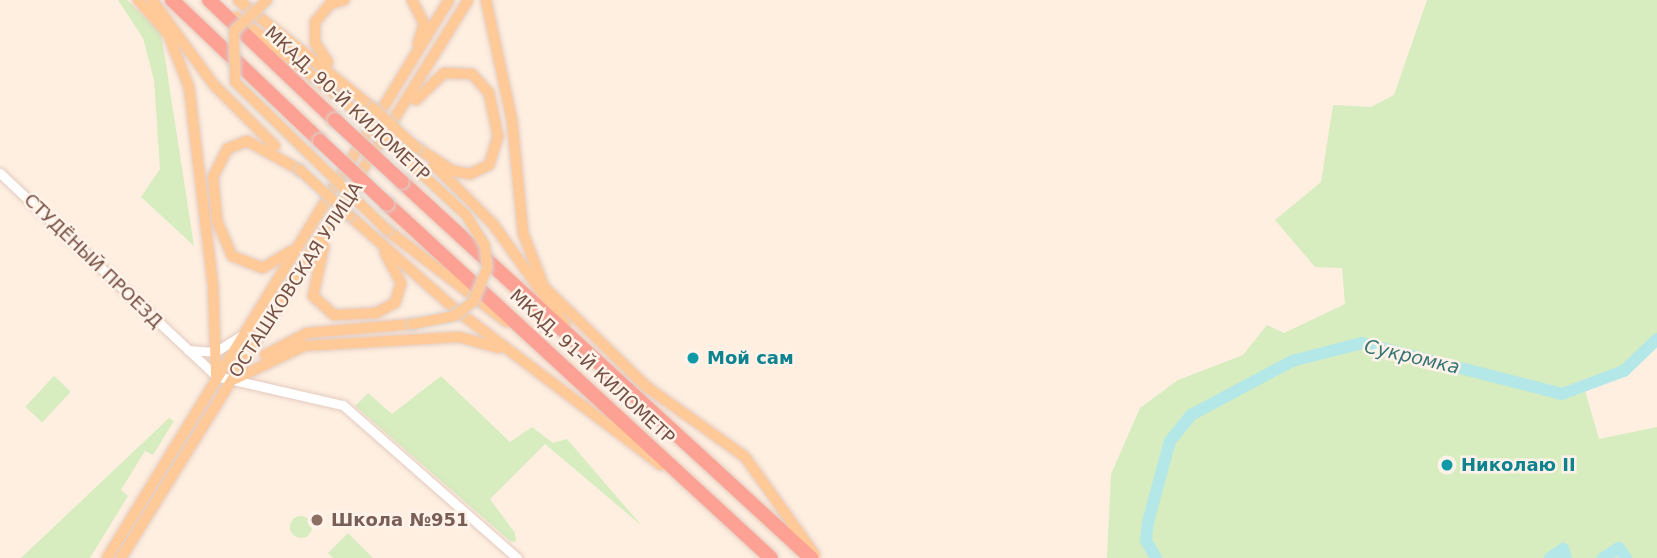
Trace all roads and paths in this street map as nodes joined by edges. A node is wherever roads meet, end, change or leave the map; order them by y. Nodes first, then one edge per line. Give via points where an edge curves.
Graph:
1 (138, 0) edge
2 (152, 0) edge
3 (172, 0) edge
4 (211, 0) edge
5 (237, 0) edge
6 (267, 0) edge
7 (344, 0) edge
8 (412, 0) edge
9 (449, 0) edge
10 (468, 0) edge
11 (486, 0) edge
12 (348, 85) junction
13 (390, 104) junction
14 (400, 118) junction
15 (428, 157) junction
16 (300, 170) junction
17 (0, 173) edge
18 (333, 224) junction
19 (312, 228) junction
20 (459, 235) joint
21 (377, 242) junction
22 (518, 259) junction
23 (544, 287) junction
24 (241, 336) junction
25 (186, 349) junction
26 (215, 352) junction
27 (589, 354) junction
28 (553, 357) junction
29 (529, 364) junction
30 (246, 371) junction
31 (216, 376) junction
32 (230, 382) junction
33 (722, 512) junction
34 (107, 558) edge
35 (121, 558) edge
36 (517, 558) edge
37 (771, 558) edge
38 (811, 558) edge
39 (817, 558) edge

1 - 26 main road via 168,34 189,87
2 - 16 main road via 214,85
3 - 28 highway, МКАД, 91-Й КИЛОМЕТР, bridge
4 - 20 highway, МКАД, 90-Й КИЛОМЕТР, bridge
4 - 30 main road, bridge via 339,97 459,207 485,245 487,268 474,301 454,316 307,333 281,343
5 - 12 main road
6 - 28 main road, bridge via 234,32 230,66 235,82 387,230
7 - 12 main road via 320,12 312,33
8 - 13 main road via 422,14 423,34
9 - 13 main road, ОСТАШКОВСКАЯ УЛИЦА
10 - 14 main road, ОСТАШКОВСКАЯ УЛИЦА
11 - 23 main road via 512,120 523,233
12 - 15 main road, bridge
13 - 19 main road, ОСТАШКОВСКАЯ УЛИЦА
14 - 15 main road via 444,73 462,71 485,86 498,136 489,164 461,174
14 - 18 main road, ОСТАШКОВСКАЯ УЛИЦА
15 - 22 main road via 474,202
16 - 19 main road via 266,146 234,145 213,177 216,220 232,256 263,268 283,258
16 - 21 main road, bridge
17 - 25 street, СТУДЁНЫЙ ПРОЕЗД
18 - 21 main road via 313,275 313,296 324,311 376,313 395,303 401,283
18 - 32 main road, ОСТАШКОВСКАЯ УЛИЦА
19 - 24 main road, ОСТАШКОВСКАЯ УЛИЦА
20 - 27 highway, МКАД, 91-Й КИЛОМЕТР
21 - 29 main road
22 - 23 main road
22 - 27 main road
23 - 39 main road via 647,387 745,457
24 - 26 street
24 - 31 main road, ОСТАШКОВСКАЯ УЛИЦА
25 - 26 street
25 - 31 street, СТУДЁНЫЙ ПРОЕЗД
26 - 31 main road
27 - 38 highway, МКАД, 91-Й КИЛОМЕТР
28 - 33 highway, МКАД, 91-Й КИЛОМЕТР
29 - 30 main road via 476,339 437,337 304,346
29 - 33 main road
30 - 32 main road
31 - 32 street, СТУДЁНЫЙ ПРОЕЗД
31 - 34 main road, ОСТАШКОВСКАЯ УЛИЦА
32 - 35 main road, ОСТАШКОВСКАЯ УЛИЦА
32 - 36 street, СТУДЁНЫЙ ПРОЕЗД via 288,389 342,405
33 - 37 highway, МКАД, 91-Й КИЛОМЕТР

